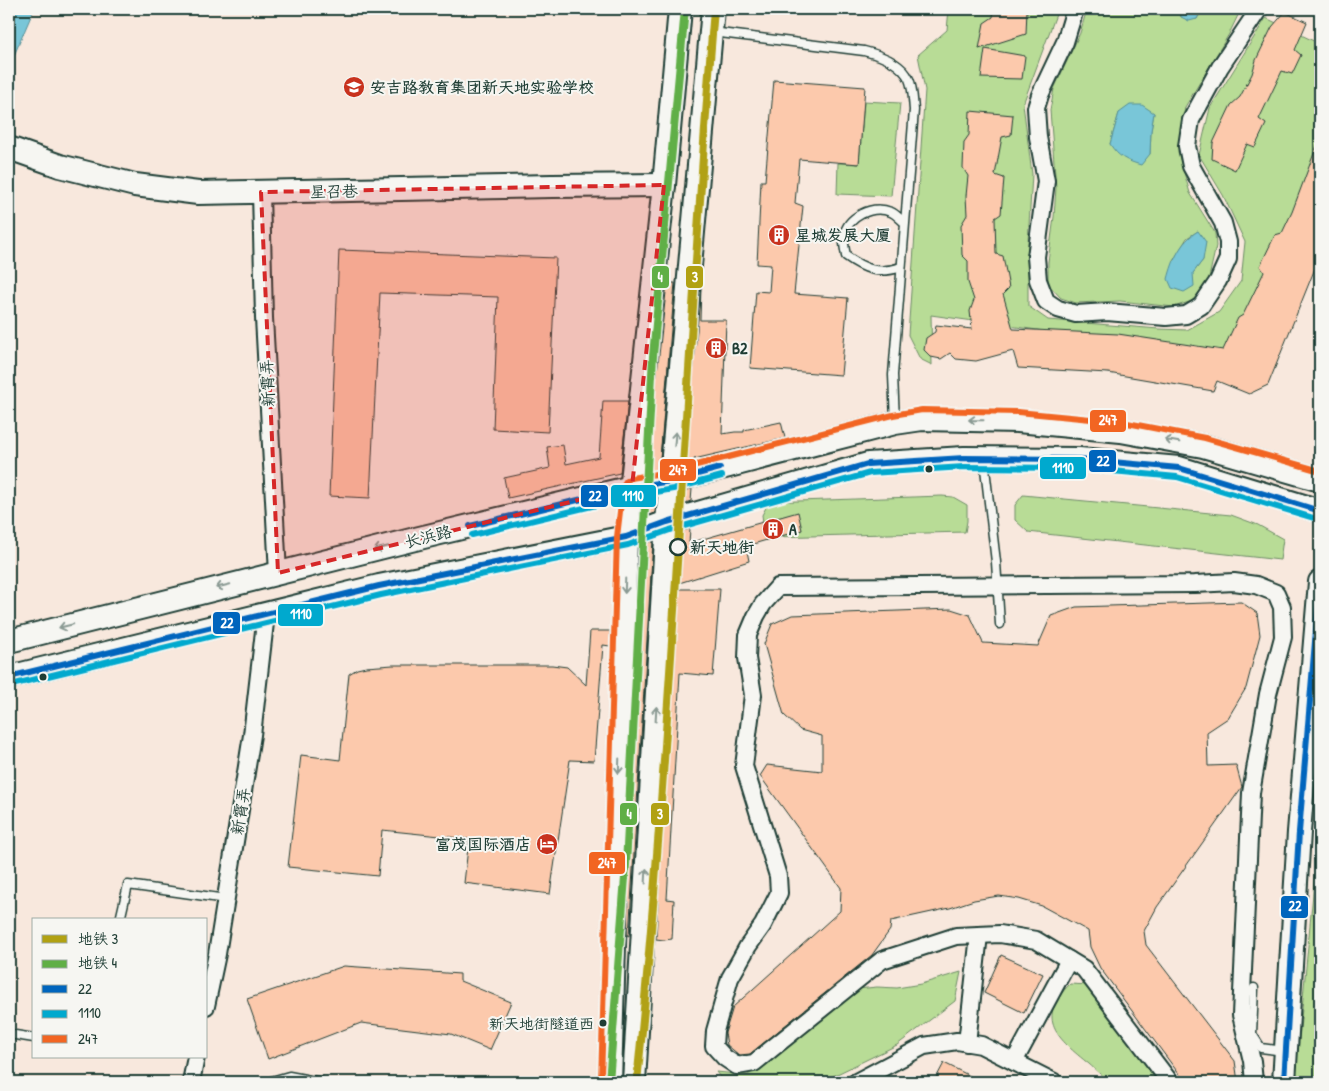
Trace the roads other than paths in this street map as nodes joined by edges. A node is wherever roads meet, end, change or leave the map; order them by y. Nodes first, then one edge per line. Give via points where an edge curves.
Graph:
1 (680, 9) edge
2 (713, 9) edge
3 (1075, 9) edge
4 (1259, 9) edge
5 (712, 32) junction
6 (9, 148) edge
7 (664, 185) junction
8 (261, 192) junction
9 (904, 222) junction
10 (901, 268) junction
11 (895, 423) junction
12 (984, 458) junction
13 (1320, 480) edge
14 (671, 481) junction
15 (632, 487) junction
16 (1320, 511) edge
17 (667, 522) junction
18 (626, 537) junction
19 (278, 573) junction
20 (1320, 582) edge
21 (998, 586) junction
22 (266, 614) junction
23 (1000, 624) dead end
24 (9, 641) edge
25 (9, 677) edge
26 (226, 899) junction
27 (120, 918) edge
28 (979, 935) junction
29 (1069, 960) junction
30 (1254, 988) dead end
31 (208, 993) edge
32 (9, 1034) edge
33 (32, 1038) edge
34 (967, 1043) junction
35 (1286, 1051) junction
36 (196, 1058) edge
37 (1014, 1062) junction
38 (191, 1082) edge
39 (268, 1082) edge
40 (321, 1082) edge
41 (610, 1082) edge
42 (634, 1082) edge
43 (856, 1082) edge
44 (1054, 1082) edge
45 (1170, 1082) edge
46 (1254, 1082) edge
47 (1284, 1082) edge

1 - 7 main road
2 - 5 main road
3 - 4 street via 1065,42 1036,108 1046,181 1036,257 1038,280 1046,301 1058,309 1076,314 1107,312 1166,317 1186,315 1201,306 1228,259 1223,223 1191,166 1187,146 1191,120 1200,102
5 - 9 lane via 864,51 879,54 897,64 909,79 914,110
14 -> 5 main road
6 - 8 main road, 星召巷 via 60,166 135,185 198,193
7 - 8 main road, 星召巷
7 - 15 main road
8 - 19 street, 新霄弄 via 264,318
9 - 10 lane
9 - 10 lane via 890,212 874,210 848,223 843,238 846,256 858,265 886,272
10 - 11 lane via 893,375
13 -> 11 main road, 长浜路 via 1203,446 1121,432 1018,421 922,419
11 - 14 main road, 长浜路
12 - 16 main road via 1079,459 1178,468
12 - 17 main road via 868,464
12 - 21 lane
14 - 15 main road, 长浜路
14 - 17 main road
15 - 18 main road
15 -> 19 main road, 长浜路
17 - 18 main road
42 -> 17 main road
18 - 22 main road via 379,586
18 -> 41 main road
19 -> 24 main road, 长浜路
20 - 35 main road via 1299,832
21 - 23 lane
21 - 28 street via 778,587 763,604 748,635 747,658 753,695 744,766 778,876 779,893 730,978 715,1030 714,1046 737,1066 754,1063 882,960 956,936
21 - 46 street via 1234,582 1256,585 1276,593 1282,607 1283,636 1268,694 1251,793 1241,1015
22 - 25 main road
22 - 26 street, 新霄弄 via 252,735
26 - 27 lane via 128,885
26 - 31 street, 新霄弄
28 - 29 street via 1000,934 1036,940
28 - 34 street
29 - 37 street
29 - 45 street via 1084,969
30 - 35 lane via 1252,1034 1261,1048
32 - 33 lane
34 - 37 street via 981,1045
34 - 43 street via 956,1041 924,1046
35 - 47 main road
36 - 38 street
37 - 44 street
39 - 40 lane via 289,1076

